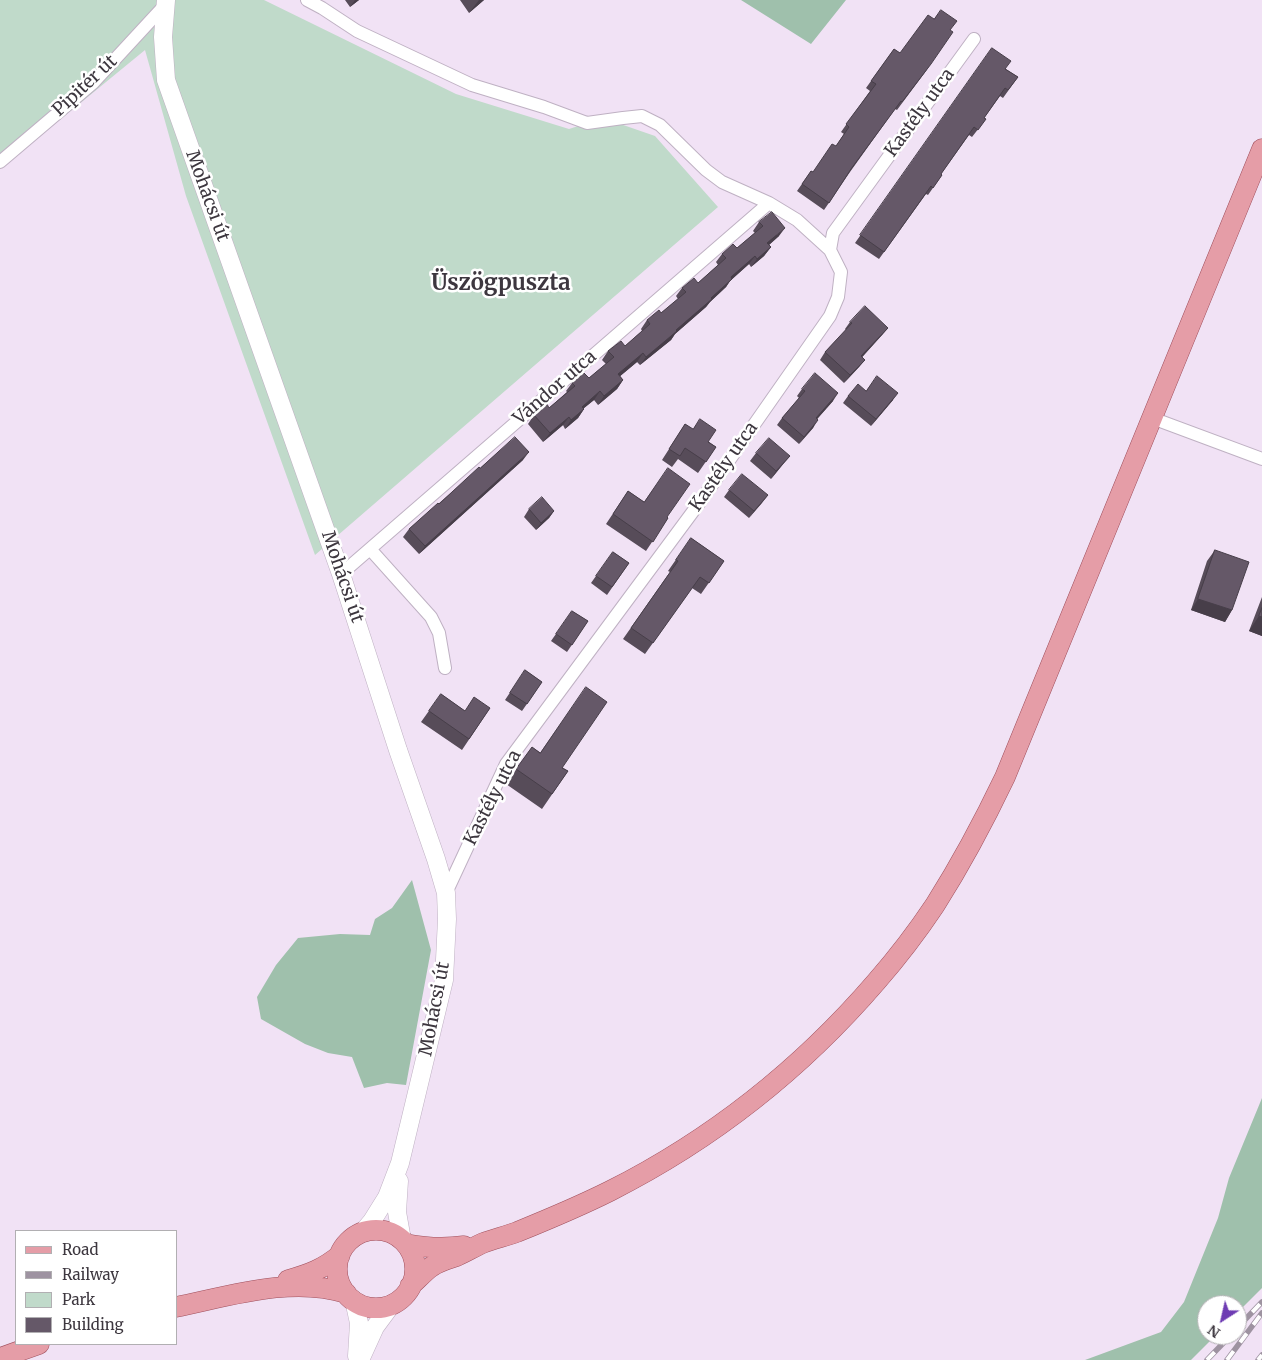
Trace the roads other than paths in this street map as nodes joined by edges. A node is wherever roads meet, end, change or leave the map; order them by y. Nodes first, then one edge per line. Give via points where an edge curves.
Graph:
1 (307, 0) edge
2 (165, 3) edge
3 (974, 39) dead end
4 (1262, 150) edge
5 (0, 162) edge
6 (769, 203) junction
7 (830, 250) junction
8 (1152, 418) junction
9 (1262, 459) edge
10 (370, 549) junction
11 (341, 574) junction
12 (445, 668) dead end
13 (446, 893) junction
14 (400, 1163) junction
15 (362, 1232) junction
16 (404, 1242) junction
17 (481, 1244) junction
18 (340, 1255) junction
19 (410, 1286) junction
20 (257, 1290) junction
21 (350, 1296) junction
22 (392, 1304) junction
23 (178, 1307) edge
24 (36, 1345) edge
25 (0, 1358) edge
26 (358, 1360) edge

1 - 6 street via 357,31 472,85 587,123 642,116 660,125 722,182
2 - 5 street, Pipitér út via 93,84
2 - 11 main road, Mohácsi út via 166,80
3 - 7 street, Kastély utca via 833,233
4 - 8 main road
6 - 7 street via 796,220
6 - 10 street, Vándor utca
7 - 13 street, Kastély utca via 841,272 838,297 830,316 700,502 506,764
8 - 9 street
8 - 17 main road via 1005,777 966,853 934,906 896,958 853,1009 811,1050 702,1137 586,1203
10 - 11 street, Vándor utca
10 - 12 street via 431,617 438,633
11 - 13 main road, Mohácsi út
13 - 14 main road, Mohácsi út via 444,980
14 - 15 main road via 387,1197
14 - 16 main road via 397,1212
15 - 16 main road via 379,1230
15 - 18 main road via 348,1241
16 - 17 main road via 445,1249
16 - 19 main road via 414,1265
17 - 19 main road via 431,1267
18 - 20 main road via 322,1268
18 - 21 main road via 339,1281
19 - 22 main road
20 - 21 main road via 312,1286 334,1289
20 - 23 main road
21 - 22 main road via 368,1306
21 - 26 main road via 359,1323
22 - 26 main road via 375,1327
24 - 25 main road

